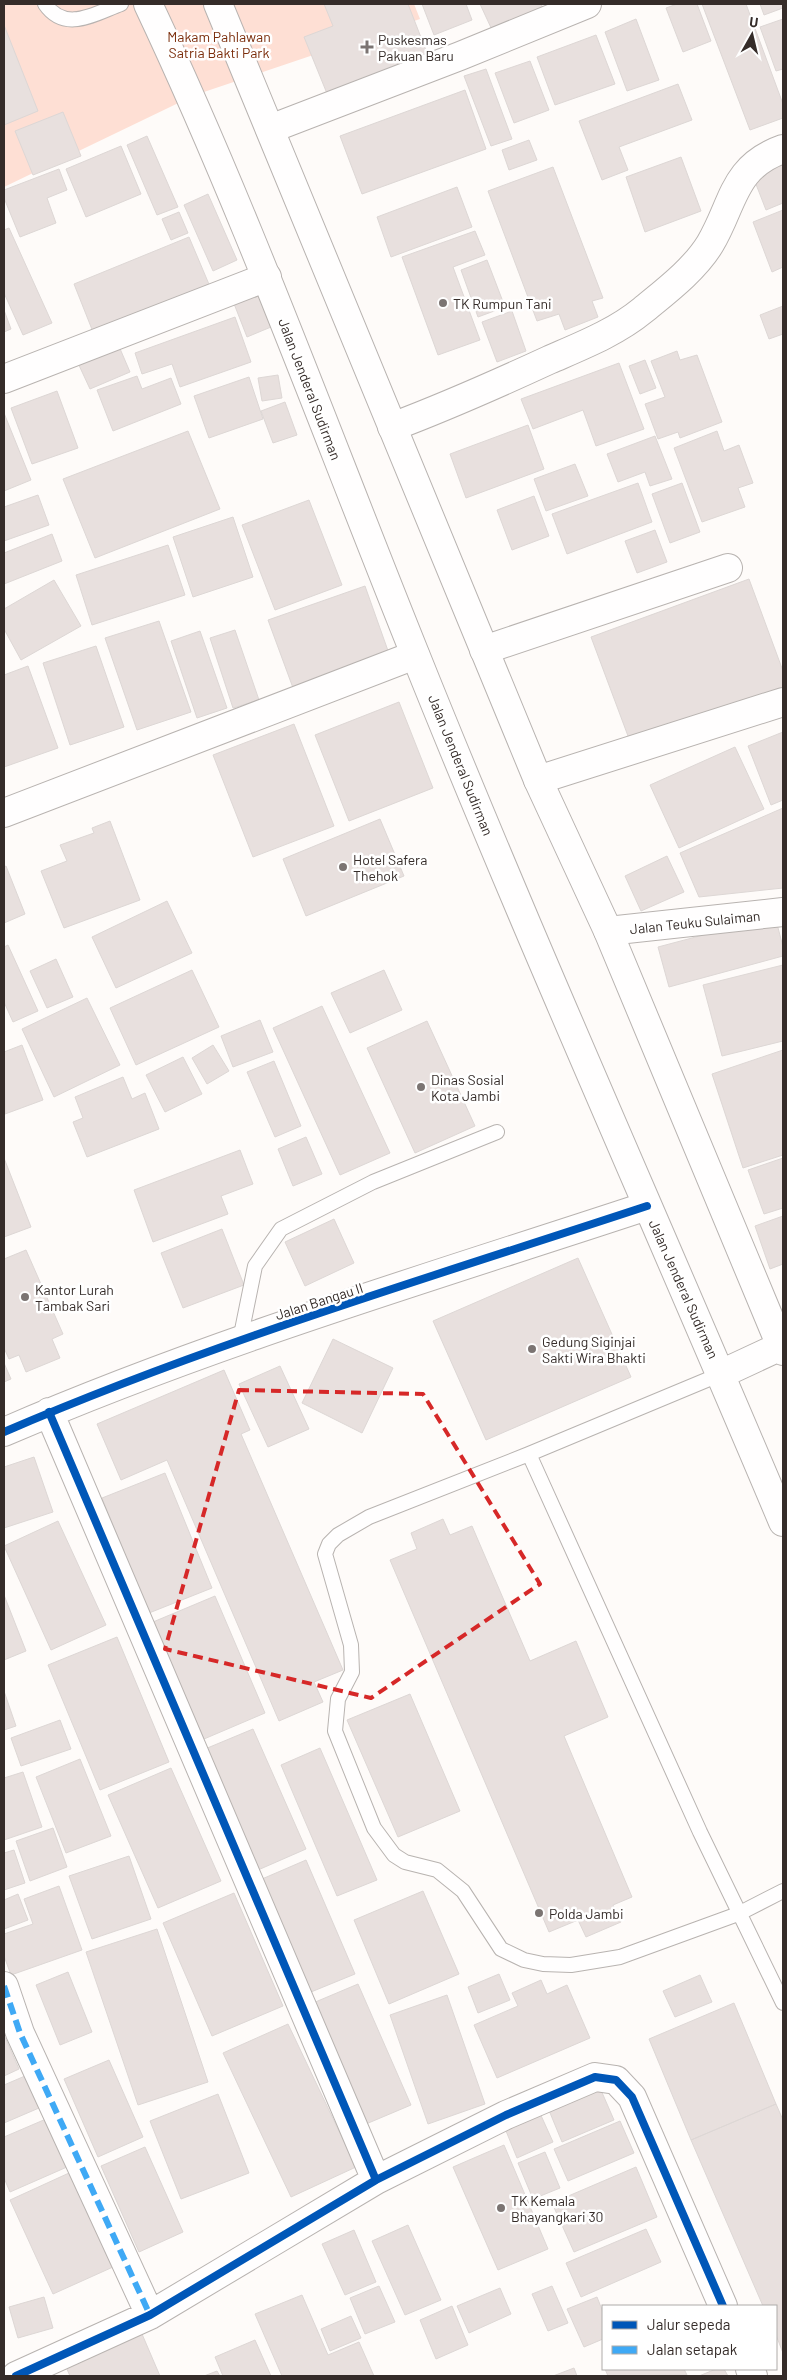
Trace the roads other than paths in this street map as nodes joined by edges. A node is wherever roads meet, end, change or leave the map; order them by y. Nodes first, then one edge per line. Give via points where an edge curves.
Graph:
1 (45, 4) edge
2 (121, 4) edge
3 (148, 4) edge
4 (218, 4) edge
5 (587, 4) edge
6 (270, 129) junction
7 (783, 149) edge
8 (267, 277) junction
9 (4, 379) edge
10 (392, 427) junction
11 (728, 568) dead end
12 (484, 650) junction
13 (415, 655) junction
14 (783, 702) edge
15 (538, 780) junction
16 (4, 813) edge
17 (783, 912) edge
18 (608, 931) junction
19 (497, 1132) dead end
20 (647, 1206) junction
21 (240, 1340) junction
22 (782, 1348) edge
23 (721, 1374) junction
24 (49, 1412) junction
25 (4, 1432) edge
26 (529, 1454) junction
27 (783, 1522) edge
28 (783, 1892) edge
29 (738, 1914) junction
30 (4, 1986) edge
31 (783, 2003) edge
32 (376, 2180) junction
33 (723, 2305) edge
34 (150, 2315) junction
35 (16, 2376) edge

1 - 2 lane via 53,15 66,19 82,19
3 - 8 main road, Jalan Jenderal Sudirman via 192,96
4 - 6 main road
5 - 6 main road
6 - 10 main road
7 - 10 main road via 749,168 738,182 710,244 697,262 641,312 604,335 454,404
8 - 9 main road
8 - 13 main road, Jalan Jenderal Sudirman
10 - 12 main road
11 - 12 main road
12 - 15 main road
13 - 16 main road
13 - 20 main road, Jalan Jenderal Sudirman
14 - 15 main road
15 - 18 main road
17 - 18 main road, Jalan Teuku Sulaiman
18 - 22 main road
19 - 21 lane via 373,1182 281,1229 255,1266
20 - 21 main road, Jalan Bangau II
20 - 23 main road, Jalan Jenderal Sudirman
21 - 24 main road, Jalan Bangau II
22 - 23 main road
23 - 26 lane
23 - 27 main road, Jalan Jenderal Sudirman
24 - 25 main road, Jalan Bangau II
24 - 32 main road
26 - 29 lane
26 - 29 lane via 369,1518 338,1535 329,1544 325,1554 352,1645 352,1672 338,1699 335,1731 374,1828 394,1855 405,1862 436,1870 463,1891 501,1949 524,1960 571,1964 620,1957
28 - 29 lane
29 - 31 lane
30 - 34 main road via 20,2033
32 - 33 main road via 506,2115 595,2077 616,2080 632,2097
32 - 34 main road
34 - 35 main road

